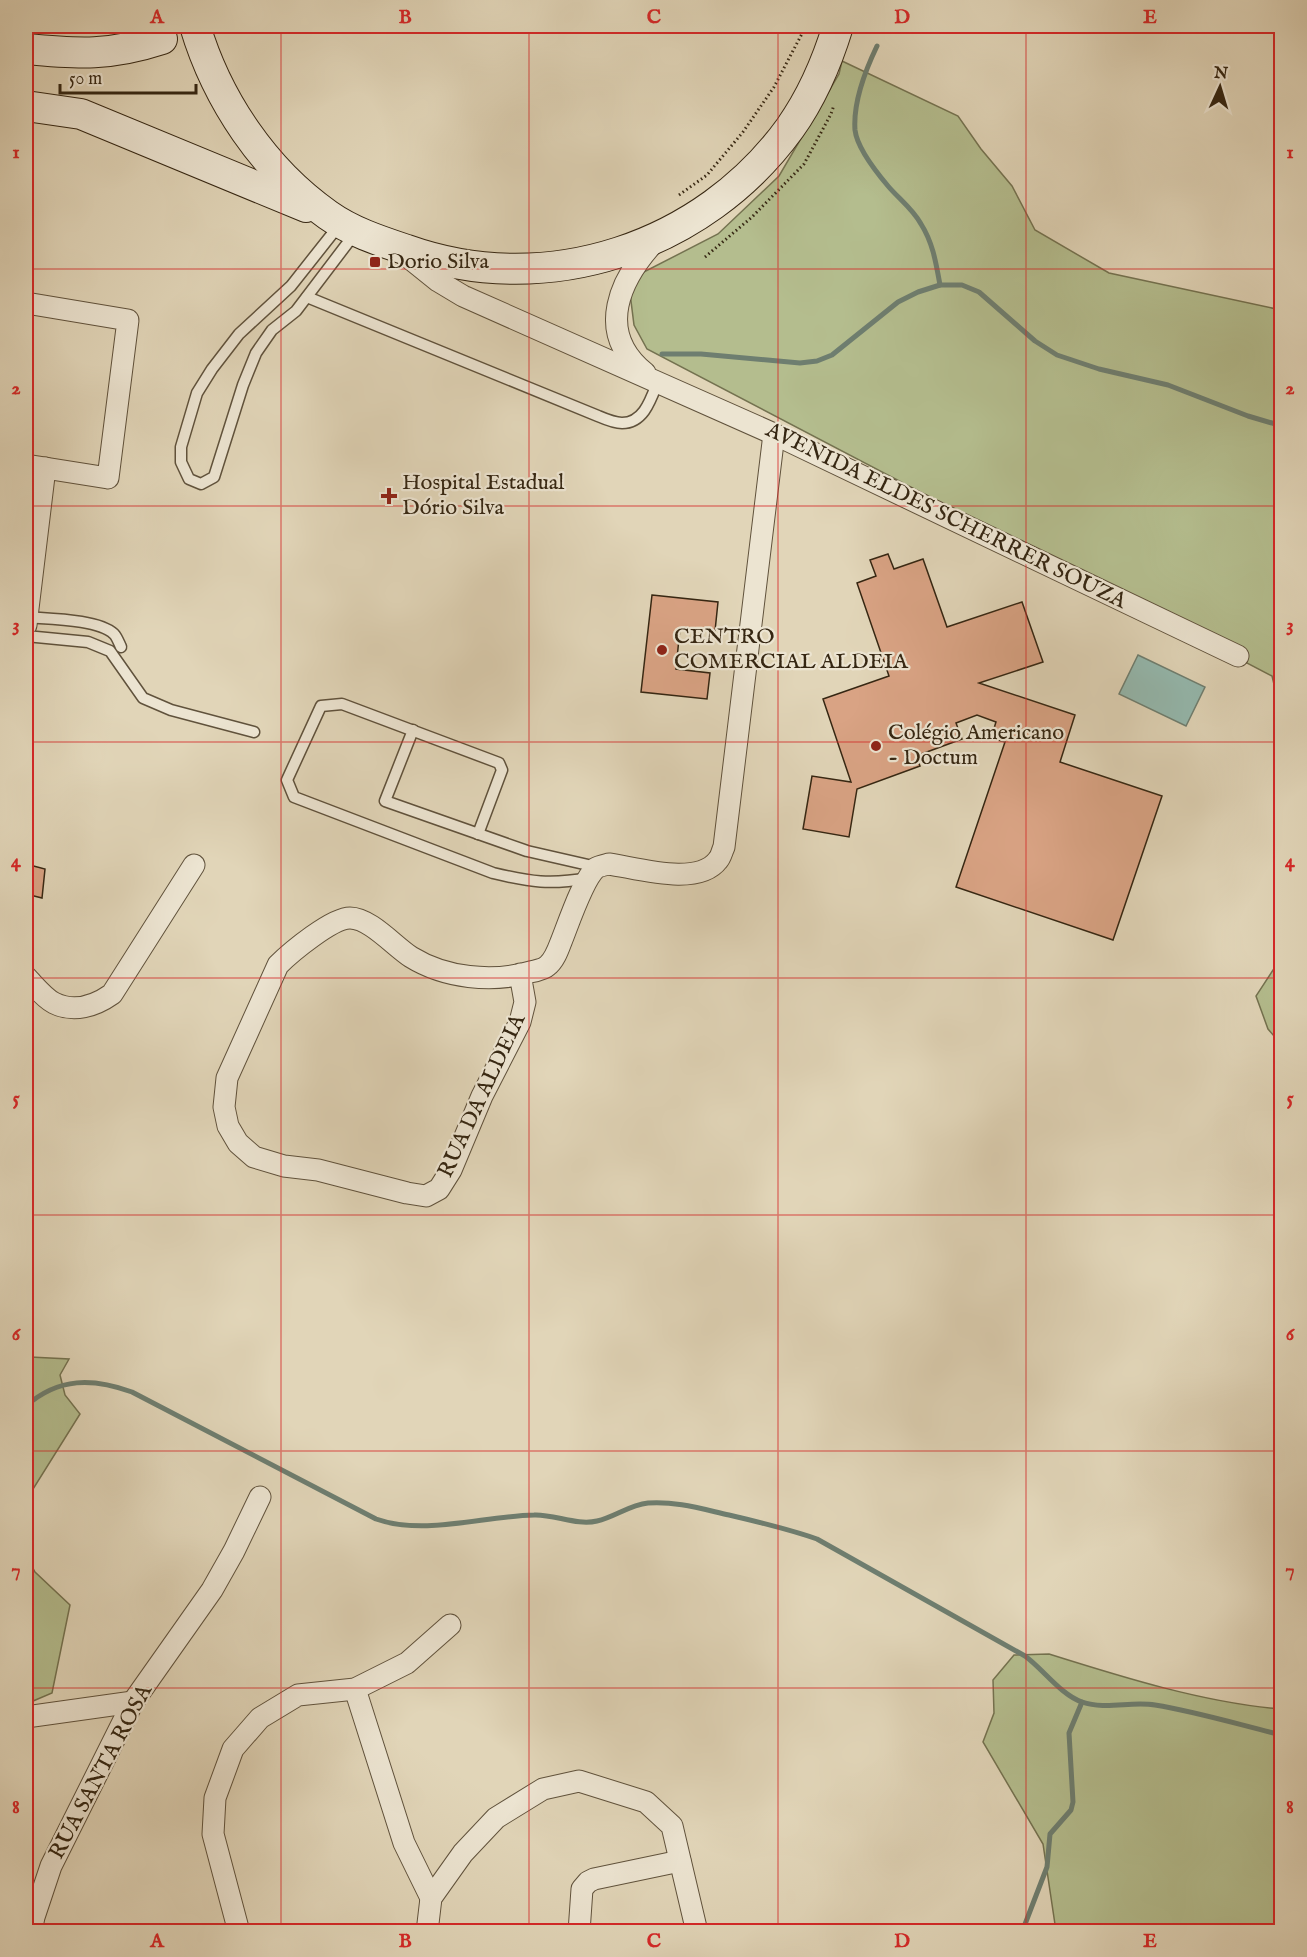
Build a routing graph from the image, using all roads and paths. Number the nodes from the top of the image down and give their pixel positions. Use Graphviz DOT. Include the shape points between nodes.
graph roads {
  1 [pos="195,26"];
  2 [pos="806,26"];
  3 [pos="838,26"];
  4 [pos="162,39"];
  5 [pos="26,49"];
  6 [pos="26,105"];
  7 [pos="673,199"];
  8 [pos="342,223"];
  9 [pos="659,238"];
  10 [pos="393,245"];
  11 [pos="307,297"];
  12 [pos="26,303"];
  13 [pos="655,380"];
  14 [pos="774,434"];
  15 [pos="35,466"];
  16 [pos="26,626"];
  17 [pos="121,647"];
  18 [pos="1238,656"];
  19 [pos="413,730"];
  20 [pos="254,732"];
  21 [pos="478,834"];
  22 [pos="194,865"];
  23 [pos="593,872"];
  24 [pos="520,974"];
  25 [pos="26,977"];
  26 [pos="260,1497"];
  27 [pos="450,1625"];
  28 [pos="355,1689"];
  29 [pos="133,1702"];
  30 [pos="26,1717"];
  31 [pos="680,1861"];
  32 [pos="430,1898"];
  33 [pos="232,1926"];
  34 [pos="31,1932"];
  35 [pos="427,1932"];
  36 [pos="579,1932"];
  37 [pos="697,1932"];
  1 -- 8 [label="main road" via="216,82 239,122 280,174"];
  2 -- 7 [label="path" via="774,87 743,132 707,175"];
  3 -- 9 [label="main road" via="807,102 774,150 725,197"];
  4 -- 5 [label="main road" via="96,54"];
  6 -- 8 [label="main road" via="81,114"];
  8 -- 10 [label="main road"];
  8 -- 11 [label="lane"];
  8 -- 11 [label="lane" via="291,286 239,334 197,393 181,447 181,462 189,479 201,484 214,477 256,353 272,330"];
  9 -- 10 [label="main road" via="607,257 526,269 472,266"];
  9 -- 13 [label="street, AVENIDA ELDES SCHERRER SOUZA" via="628,275 616,316 626,351"];
  10 -- 13 [label="street, AVENIDA ELDES SCHERRER SOUZA" via="463,296"];
  11 -- 13 [label="lane" via="621,423 635,420 649,406"];
  12 -- 15 [label="street" via="128,320 108,478"];
  13 -- 14 [label="street, AVENIDA ELDES SCHERRER SOUZA"];
  14 -- 18 [label="street, AVENIDA ELDES SCHERRER SOUZA"];
  14 -- 23 [label="street" via="724,848 710,868 685,876 609,864"];
  15 -- 16 [label="street"];
  16 -- 17 [label="lane" via="88,624 114,634"];
  16 -- 20 [label="lane" via="110,651 143,698 171,710"];
  19 -- 21 [label="lane" via="499,763 502,770"];
  19 -- 21 [label="lane" via="385,801"];
  19 -- 23 [label="lane" via="342,704 321,706 287,780 294,797 493,873 561,883"];
  21 -- 23 [label="lane"];
  22 -- 25 [label="street" via="112,994 97,1004 78,1008 53,1003"];
  23 -- 24 [label="street, RUA DA ALDEIA" via="548,966"];
  24 -- 24 [label="street, RUA DA ALDEIA" via="463,976 438,970 412,957 364,921 350,918 326,928 278,965 227,1078 224,1107 228,1126 238,1143 254,1157 426,1196 439,1189 451,1170 482,1096 520,1022 525,1002"];
  26 -- 29 [label="street, RUA SANTA ROSA" via="212,1590"];
  27 -- 28 [label="street" via="407,1663"];
  28 -- 32 [label="street" via="405,1843"];
  28 -- 33 [label="street" via="298,1695 260,1718 233,1749 214,1797 213,1834"];
  29 -- 30 [label="street"];
  29 -- 34 [label="street, RUA SANTA ROSA" via="51,1866"];
  31 -- 32 [label="street" via="672,1827 646,1802 579,1781 543,1790 496,1818 463,1853"];
  31 -- 36 [label="street" via="588,1882 582,1889"];
  31 -- 37 [label="street"];
  32 -- 35 [label="street"];
}
